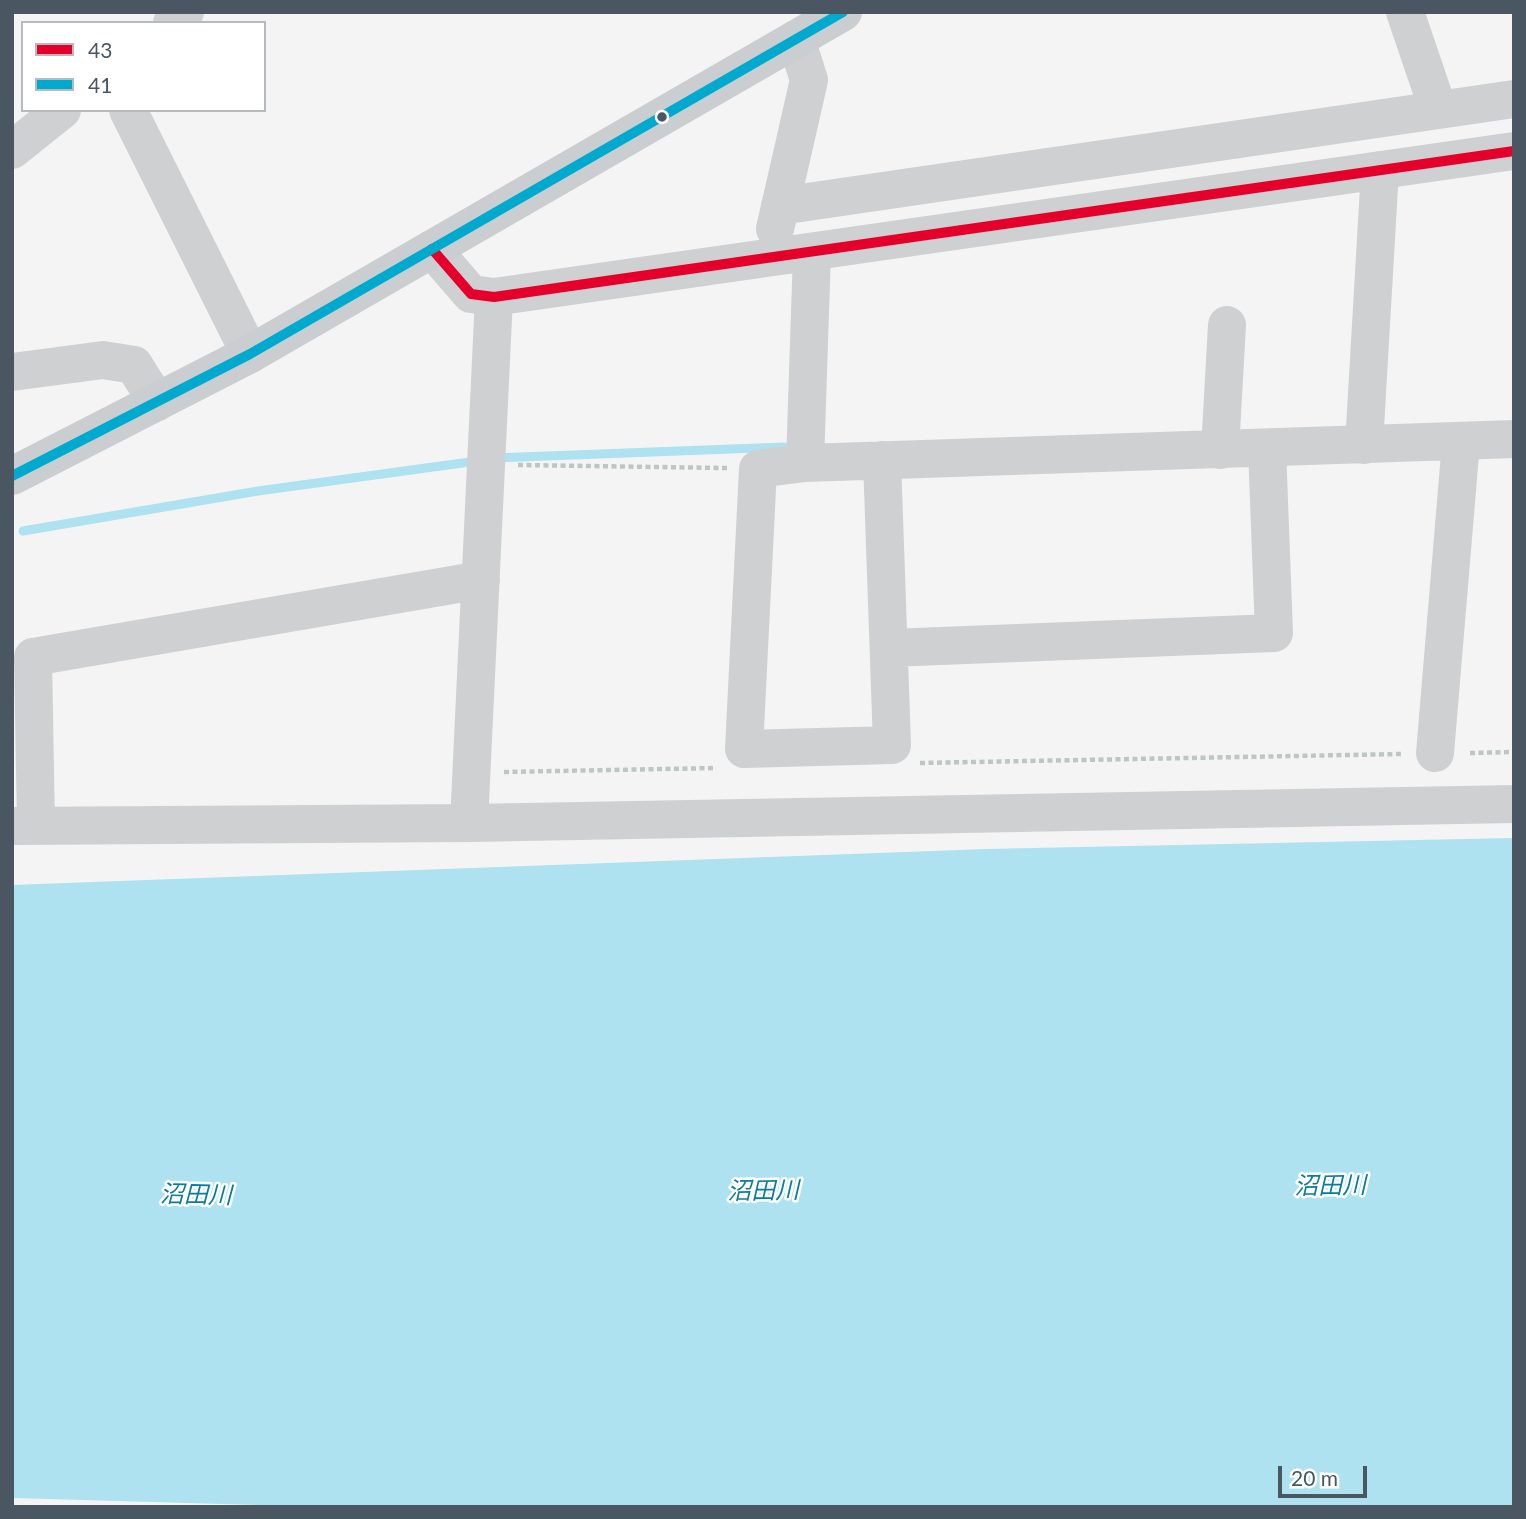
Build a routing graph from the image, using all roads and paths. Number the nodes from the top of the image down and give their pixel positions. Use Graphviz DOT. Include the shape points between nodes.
graph roads {
  1 [pos="843,12"];
  2 [pos="1405,12"];
  3 [pos="796,39"];
  4 [pos="1514,99"];
  5 [pos="1438,109"];
  6 [pos="60,112"];
  7 [pos="129,112"];
  8 [pos="12,150"];
  9 [pos="1514,152"];
  10 [pos="1380,170"];
  11 [pos="776,221"];
  12 [pos="432,248"];
  13 [pos="811,251"];
  14 [pos="691,269"];
  15 [pos="494,297"];
  16 [pos="1227,325"];
  17 [pos="250,354"];
  18 [pos="12,372"];
  19 [pos="157,402"];
  20 [pos="1514,439"];
  21 [pos="1461,442"];
  22 [pos="1364,445"];
  23 [pos="1267,448"];
  24 [pos="1220,450"];
  25 [pos="882,460"];
  26 [pos="804,463"];
  27 [pos="486,464"];
  28 [pos="758,469"];
  29 [pos="12,476"];
  30 [pos="481,580"];
  31 [pos="889,648"];
  32 [pos="1514,752"];
  33 [pos="1436,753"];
  34 [pos="919,764"];
  35 [pos="723,768"];
  36 [pos="471,772"];
  37 [pos="1514,804"];
  38 [pos="469,823"];
  39 [pos="24,826"];
  1 -- 3 [label="main road"];
  2 -- 5 [label="street"];
  3 -- 11 [label="street" via="809,79"];
  3 -- 12 [label="main road"];
  4 -- 5 [label="street"];
  5 -- 11 [label="street"];
  6 -- 8 [label="street"];
  7 -- 17 [label="street"];
  9 -- 10 [label="street"];
  10 -- 13 [label="street"];
  10 -- 22 [label="street"];
  11 -- 14 [label="street" via="692,253"];
  12 -- 15 [label="street" via="471,294"];
  12 -- 17 [label="main road"];
  13 -- 14 [label="street"];
  13 -- 26 [label="street"];
  14 -- 15 [label="street"];
  15 -- 27 [label="street"];
  16 -- 24 [label="street"];
  17 -- 19 [label="main road"];
  18 -- 19 [label="street" via="103,360 134,365"];
  19 -- 29 [label="main road"];
  20 -- 21 [label="street"];
  21 -- 22 [label="street"];
  21 -- 33 [label="street"];
  22 -- 23 [label="street"];
  23 -- 24 [label="street"];
  23 -- 31 [label="street" via="1274,633"];
  24 -- 25 [label="street"];
  25 -- 26 [label="street"];
  25 -- 31 [label="street"];
  26 -- 28 [label="street"];
  27 -- 28 [label="path"];
  27 -- 30 [label="street"];
  28 -- 31 [label="street" via="744,749 892,745"];
  30 -- 36 [label="street"];
  30 -- 39 [label="street" via="33,657"];
  32 -- 33 [label="path"];
  33 -- 34 [label="path"];
  35 -- 36 [label="path"];
  36 -- 38 [label="street"];
  37 -- 38 [label="street"];
  38 -- 39 [label="street"];
}
